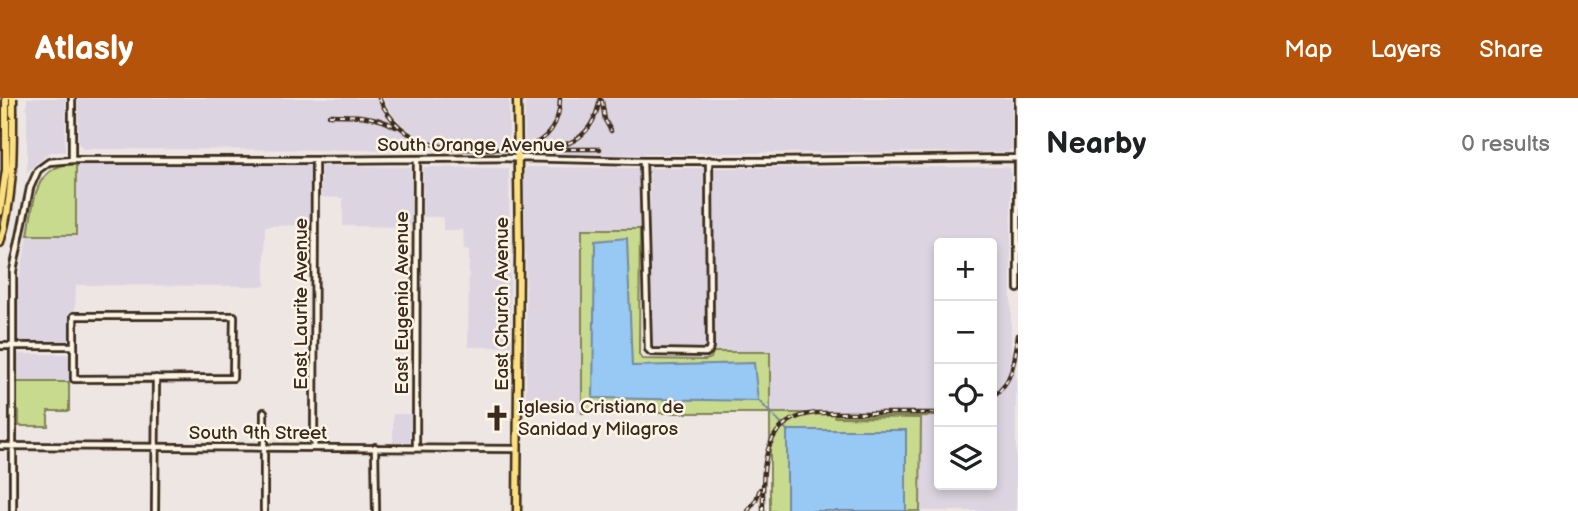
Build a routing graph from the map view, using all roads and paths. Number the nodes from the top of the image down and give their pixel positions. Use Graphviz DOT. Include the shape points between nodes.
graph roads {
  1 [pos="6,98"];
  2 [pos="13,98"];
  3 [pos="72,98"];
  4 [pos="517,98"];
  5 [pos="1018,98"];
  6 [pos="0,111"];
  7 [pos="9,116"];
  8 [pos="518,158"];
  9 [pos="1018,158"];
  10 [pos="417,159"];
  11 [pos="72,160"];
  12 [pos="315,160"];
  13 [pos="643,160"];
  14 [pos="709,160"];
  15 [pos="9,169"];
  16 [pos="0,212"];
  17 [pos="0,243"];
  18 [pos="1018,289"];
  19 [pos="0,346"];
  20 [pos="12,346"];
  21 [pos="75,346"];
  22 [pos="156,378"];
  23 [pos="264,412"];
  24 [pos="0,446"];
  25 [pos="13,446"];
  26 [pos="155,446"];
  27 [pos="265,447"];
  28 [pos="375,447"];
  29 [pos="314,448"];
  30 [pos="416,448"];
  31 [pos="517,449"];
  32 [pos="13,511"];
  33 [pos="155,511"];
  34 [pos="264,511"];
  35 [pos="376,511"];
  36 [pos="517,511"];
  1 -- 7 [label="main road, bridge"];
  2 -- 6 [label="street"];
  2 -- 7 [label="main road, bridge"];
  3 -- 11 [label="street"];
  4 -- 8 [label="main road, East Church Avenue"];
  5 -- 9 [label="street"];
  7 -- 15 [label="main road"];
  8 -- 10 [label="street, South Orange Avenue"];
  8 -- 13 [label="street, South Orange Avenue"];
  8 -- 31 [label="main road, East Church Avenue"];
  9 -- 14 [label="street, South Orange Avenue"];
  9 -- 18 [label="street"];
  10 -- 12 [label="street, South Orange Avenue"];
  10 -- 30 [label="street, East Eugenia Avenue"];
  11 -- 12 [label="street, South Orange Avenue"];
  11 -- 20 [label="street, South Orange Avenue" via="49,162 38,170 30,188 12,277"];
  12 -- 29 [label="street, East Laurite Avenue"];
  13 -- 14 [label="street, South Orange Avenue"];
  13 -- 14 [label="street" via="648,349 706,353 710,346"];
  15 -- 16 [label="main road"];
  15 -- 17 [label="main road" via="9,207"];
  19 -- 20 [label="street"];
  20 -- 21 [label="street"];
  20 -- 25 [label="street"];
  21 -- 22 [label="street" via="74,379"];
  21 -- 22 [label="street" via="74,316 234,316 233,378"];
  22 -- 26 [label="street"];
  23 -- 27 [label="street"];
  24 -- 25 [label="street, South 9th Street"];
  25 -- 26 [label="street, South 9th Street"];
  25 -- 32 [label="street"];
  26 -- 27 [label="street, South 9th Street"];
  26 -- 33 [label="street"];
  27 -- 29 [label="street, South 9th Street"];
  27 -- 34 [label="street"];
  28 -- 29 [label="street, South 9th Street"];
  28 -- 30 [label="street, South 9th Street"];
  28 -- 35 [label="street"];
  30 -- 31 [label="street, South 9th Street"];
  31 -- 36 [label="main road, East Church Avenue"];
}
